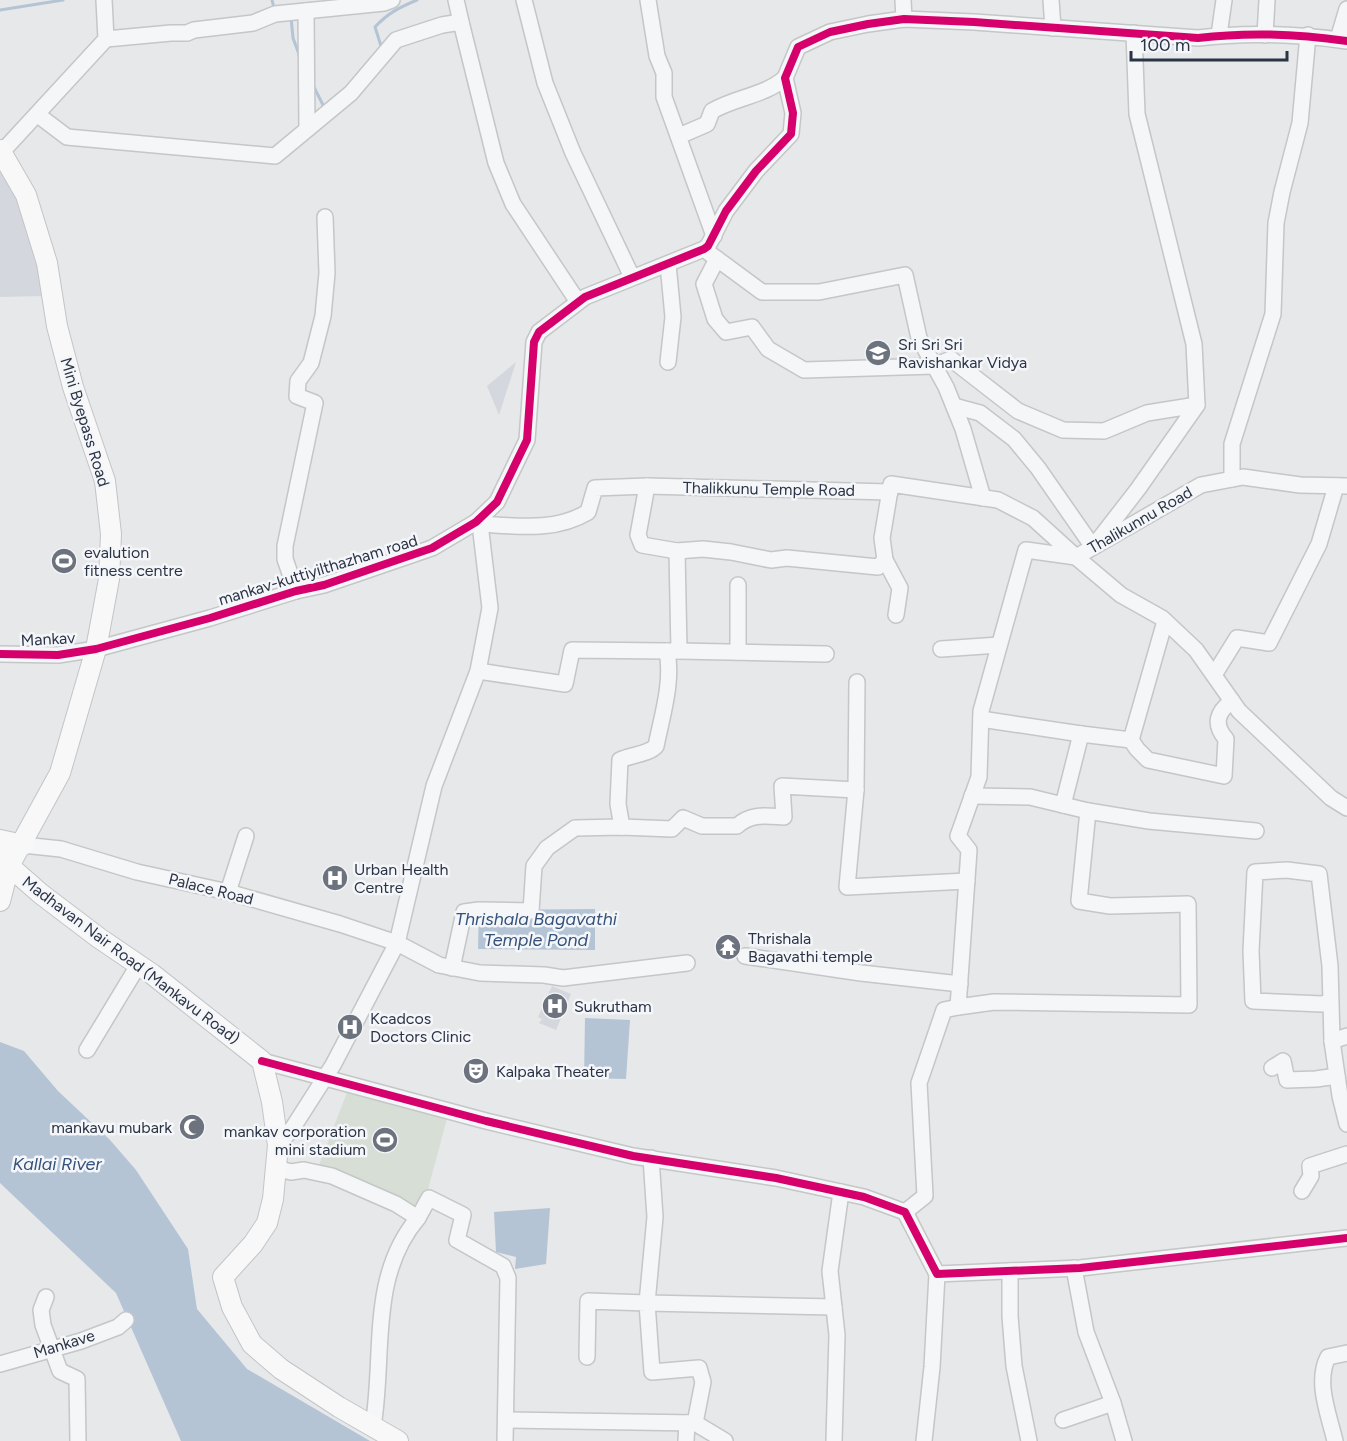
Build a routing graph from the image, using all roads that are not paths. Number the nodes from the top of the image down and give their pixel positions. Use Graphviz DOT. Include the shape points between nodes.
graph roads {
  1 [pos="104,0"];
  2 [pos="392,0"];
  3 [pos="456,0"];
  4 [pos="524,0"];
  5 [pos="648,0"];
  6 [pos="903,0"];
  7 [pos="1051,0"];
  8 [pos="1224,0"];
  9 [pos="1267,0"];
  10 [pos="1347,9"];
  11 [pos="306,11"];
  12 [pos="904,20"];
  13 [pos="461,22"];
  14 [pos="1053,28"];
  15 [pos="1134,33"];
  16 [pos="1220,35"];
  17 [pos="1265,35"];
  18 [pos="1308,35"];
  19 [pos="106,39"];
  20 [pos="1343,40"];
  21 [pos="786,78"];
  22 [pos="38,115"];
  23 [pos="307,129"];
  24 [pos="679,136"];
  25 [pos="1,151"];
  26 [pos="326,217"];
  27 [pos="714,236"];
  28 [pos="710,254"];
  29 [pos="668,264"];
  30 [pos="632,278"];
  31 [pos="578,302"];
  32 [pos="668,362"];
  33 [pos="934,366"];
  34 [pos="1197,405"];
  35 [pos="954,406"];
  36 [pos="1232,479"];
  37 [pos="647,486"];
  38 [pos="1342,486"];
  39 [pos="890,492"];
  40 [pos="983,498"];
  41 [pos="478,523"];
  42 [pos="1093,547"];
  43 [pos="677,551"];
  44 [pos="1076,557"];
  45 [pos="885,560"];
  46 [pos="738,585"];
  47 [pos="296,591"];
  48 [pos="896,615"];
  49 [pos="1165,621"];
  50 [pos="999,645"];
  51 [pos="96,649"];
  52 [pos="942,649"];
  53 [pos="673,651"];
  54 [pos="738,652"];
  55 [pos="0,654"];
  56 [pos="826,654"];
  57 [pos="478,671"];
  58 [pos="1214,675"];
  59 [pos="857,682"];
  60 [pos="1232,701"];
  61 [pos="981,719"];
  62 [pos="1081,734"];
  63 [pos="1131,740"];
  64 [pos="856,790"];
  65 [pos="972,796"];
  66 [pos="1064,805"];
  67 [pos="1347,808"];
  68 [pos="1088,811"];
  69 [pos="622,826"];
  70 [pos="1256,831"];
  71 [pos="246,836"];
  72 [pos="0,840"];
  73 [pos="23,845"];
  74 [pos="5,862"];
  75 [pos="967,881"];
  76 [pos="228,892"];
  77 [pos="0,901"];
  78 [pos="397,943"];
  79 [pos="745,956"];
  80 [pos="687,963"];
  81 [pos="139,964"];
  82 [pos="452,968"];
  83 [pos="960,984"];
  84 [pos="1331,1001"];
  85 [pos="958,1007"];
  86 [pos="1347,1036"];
  87 [pos="1332,1041"];
  88 [pos="87,1050"];
  89 [pos="262,1061"];
  90 [pos="1272,1068"];
  91 [pos="1337,1076"];
  92 [pos="323,1078"];
  93 [pos="1347,1124"];
  94 [pos="278,1145"];
  95 [pos="1347,1154"];
  96 [pos="651,1158"];
  97 [pos="276,1168"];
  98 [pos="1302,1191"];
  99 [pos="841,1192"];
  100 [pos="905,1212"];
  101 [pos="418,1218"];
  102 [pos="1347,1238"];
  103 [pos="1074,1268"];
  104 [pos="1010,1271"];
  105 [pos="937,1275"];
  106 [pos="46,1297"];
  107 [pos="647,1303"];
  108 [pos="834,1307"];
  109 [pos="126,1320"];
  110 [pos="52,1348"];
  111 [pos="1347,1353"];
  112 [pos="587,1357"];
  113 [pos="0,1364"];
  114 [pos="1113,1403"];
  115 [pos="506,1420"];
  116 [pos="1063,1420"];
  117 [pos="691,1423"];
  118 [pos="373,1426"];
  119 [pos="78,1441"];
  120 [pos="398,1441"];
  121 [pos="505,1441"];
  122 [pos="686,1441"];
  123 [pos="725,1441"];
  124 [pos="834,1441"];
  125 [pos="924,1441"];
  126 [pos="1029,1441"];
  127 [pos="1124,1441"];
  128 [pos="1335,1441"];
  1 -- 19 [label="street"];
  2 -- 11 [label="street"];
  3 -- 13 [label="street"];
  4 -- 30 [label="street" via="545,83"];
  5 -- 24 [label="street" via="657,56 664,73 664,97"];
  6 -- 12 [label="street"];
  7 -- 14 [label="street"];
  8 -- 16 [label="street"];
  9 -- 17 [label="street"];
  10 -- 20 [label="street"];
  11 -- 19 [label="street" via="187,33"];
  11 -- 23 [label="street"];
  12 -- 14 [label="street"];
  12 -- 21 [label="street" via="830,32 798,47"];
  13 -- 23 [label="street" via="396,40 351,93"];
  13 -- 31 [label="street" via="496,163 513,204"];
  14 -- 15 [label="street"];
  15 -- 16 [label="street" via="1198,38"];
  15 -- 34 [label="street" via="1137,114 1194,344"];
  16 -- 17 [label="street"];
  17 -- 18 [label="street"];
  18 -- 20 [label="street"];
  18 -- 36 [label="street" via="1300,123 1276,223 1273,314 1232,444"];
  19 -- 22 [label="street"];
  21 -- 24 [label="street" via="773,88 723,105 712,111 707,124"];
  21 -- 27 [label="street, mankav-kuttiyilthazham road" via="793,113 791,134 756,171 726,211"];
  22 -- 23 [label="street" via="67,137 275,156"];
  22 -- 25 [label="street"];
  24 -- 27 [label="street"];
  25 -- 51 [label="main road, Mini Byepass Road" via="26,195 47,263 57,326 73,387 105,481 111,534 109,579"];
  26 -- 47 [label="street" via="323,316 311,363 298,381 297,396 315,403 285,546 285,559"];
  27 -- 28 [label="street, mankav-kuttiyilthazham road"];
  28 -- 29 [label="street, mankav-kuttiyilthazham road"];
  28 -- 33 [label="street" via="762,292 819,292 905,275 919,338"];
  28 -- 33 [label="street" via="704,284 715,319 726,332 752,327 768,349 804,370"];
  29 -- 30 [label="street, mankav-kuttiyilthazham road"];
  29 -- 32 [label="street" via="673,317"];
  30 -- 31 [label="street, mankav-kuttiyilthazham road"];
  31 -- 41 [label="street, mankav-kuttiyilthazham road" via="539,332 534,342 527,440 497,502"];
  33 -- 34 [label="street" via="951,359 1018,411 1063,430 1104,431 1147,413"];
  33 -- 35 [label="street"];
  34 -- 42 [label="street"];
  35 -- 40 [label="street"];
  35 -- 42 [label="street" via="980,413 1014,440"];
  36 -- 38 [label="street, Thalikunnu Road"];
  36 -- 42 [label="street, Thalikunnu Road" via="1201,485"];
  37 -- 39 [label="street, Thalikkunu Temple Road"];
  37 -- 41 [label="street" via="595,488 588,512 568,522 537,527"];
  37 -- 43 [label="street" via="638,535 642,545"];
  38 -- 58 [label="street" via="1319,544 1269,643 1236,638"];
  39 -- 40 [label="street, Thalikkunu Temple Road" via="891,484"];
  39 -- 45 [label="street" via="882,538"];
  40 -- 44 [label="street" via="998,500 1033,518"];
  41 -- 47 [label="street, mankav-kuttiyilthazham road" via="432,548"];
  41 -- 57 [label="street" via="490,608"];
  42 -- 44 [label="street, Thalikunnu Road"];
  43 -- 45 [label="street" via="703,549 771,561 787,558 878,567"];
  43 -- 53 [label="street"];
  44 -- 49 [label="street" via="1121,595"];
  44 -- 50 [label="street" via="1026,550"];
  45 -- 48 [label="street" via="900,588"];
  46 -- 54 [label="street"];
  47 -- 51 [label="street, mankav-kuttiyilthazham road"];
  49 -- 58 [label="street" via="1196,650"];
  49 -- 63 [label="street"];
  50 -- 52 [label="street"];
  50 -- 61 [label="street"];
  51 -- 55 [label="street, Mankav" via="58,655"];
  51 -- 73 [label="main road, Mini Byepass Road" via="60,773"];
  53 -- 54 [label="street"];
  53 -- 57 [label="street" via="572,650 566,684"];
  53 -- 69 [label="street" via="656,746 620,760 618,804"];
  54 -- 56 [label="street"];
  57 -- 78 [label="street" via="434,786"];
  58 -- 60 [label="street"];
  59 -- 64 [label="street"];
  60 -- 63 [label="street" via="1222,708 1218,720 1219,731 1226,739 1224,776 1148,760"];
  60 -- 67 [label="street" via="1323,790"];
  61 -- 62 [label="street"];
  61 -- 65 [label="street" via="979,777"];
  62 -- 63 [label="street"];
  62 -- 66 [label="street"];
  64 -- 69 [label="street" via="782,786 784,817 761,815 746,818 737,826 702,826 683,818 672,829"];
  64 -- 75 [label="street" via="847,887"];
  65 -- 66 [label="street" via="1030,797"];
  65 -- 75 [label="street" via="958,836 969,850"];
  66 -- 68 [label="street"];
  68 -- 70 [label="street"];
  68 -- 85 [label="street" via="1079,901 1110,906 1188,904 1189,1005 994,1002"];
  69 -- 82 [label="street" via="575,828 548,848 534,866 531,911 464,912"];
  71 -- 76 [label="street"];
  72 -- 73 [label="main road"];
  73 -- 74 [label="main road, Mini Byepass Road"];
  73 -- 76 [label="street, Palace Road" via="61,849 137,872"];
  74 -- 77 [label="main road, Mini Byepass Road"];
  74 -- 81 [label="main road, Madhavan Nair Road (Mankavu Road)" via="99,938"];
  75 -- 83 [label="street"];
  76 -- 78 [label="street, Palace Road"];
  78 -- 82 [label="street, Palace Road" via="440,966"];
  78 -- 92 [label="street"];
  79 -- 83 [label="street"];
  80 -- 82 [label="street, Palace Road" via="563,978"];
  81 -- 88 [label="street"];
  81 -- 89 [label="main road, Madhavan Nair Road (Mankavu Road)"];
  83 -- 85 [label="street"];
  84 -- 84 [label="street" via="1319,874 1255,872 1252,1001"];
  84 -- 87 [label="street"];
  85 -- 100 [label="street" via="944,1010 919,1083 925,1196"];
  86 -- 87 [label="street"];
  87 -- 91 [label="street"];
  89 -- 92 [label="street"];
  89 -- 94 [label="main road"];
  90 -- 91 [label="street" via="1283,1061 1287,1080"];
  91 -- 93 [label="street"];
  92 -- 94 [label="street"];
  92 -- 96 [label="street" via="486,1121"];
  94 -- 97 [label="main road"];
  95 -- 98 [label="street" via="1310,1166 1311,1176"];
  96 -- 99 [label="street"];
  96 -- 107 [label="street" via="655,1217"];
  97 -- 101 [label="street" via="332,1176"];
  97 -- 118 [label="main road" via="267,1224 223,1277 232,1307 252,1344 281,1369"];
  99 -- 100 [label="street"];
  99 -- 108 [label="street" via="830,1270"];
  100 -- 105 [label="street"];
  101 -- 115 [label="street" via="429,1198 463,1215 457,1240 503,1266 508,1278"];
  101 -- 118 [label="street" via="405,1234 386,1286 379,1327"];
  102 -- 103 [label="street"];
  103 -- 104 [label="street"];
  103 -- 114 [label="street" via="1086,1332"];
  104 -- 105 [label="street"];
  104 -- 126 [label="street" via="1014,1366"];
  105 -- 125 [label="street" via="933,1367"];
  106 -- 110 [label="street" via="41,1310"];
  107 -- 108 [label="street"];
  107 -- 112 [label="street" via="588,1301"];
  107 -- 117 [label="street" via="652,1372 699,1368 704,1382"];
  108 -- 124 [label="street"];
  109 -- 110 [label="street, Mankave" via="101,1334"];
  110 -- 113 [label="street, Mankave"];
  110 -- 119 [label="street" via="60,1371 77,1379"];
  111 -- 128 [label="street" via="1328,1357 1323,1368"];
  114 -- 116 [label="street"];
  114 -- 127 [label="street"];
  115 -- 117 [label="street"];
  115 -- 121 [label="street"];
  117 -- 122 [label="street"];
  117 -- 123 [label="street"];
  118 -- 120 [label="main road"];
}
